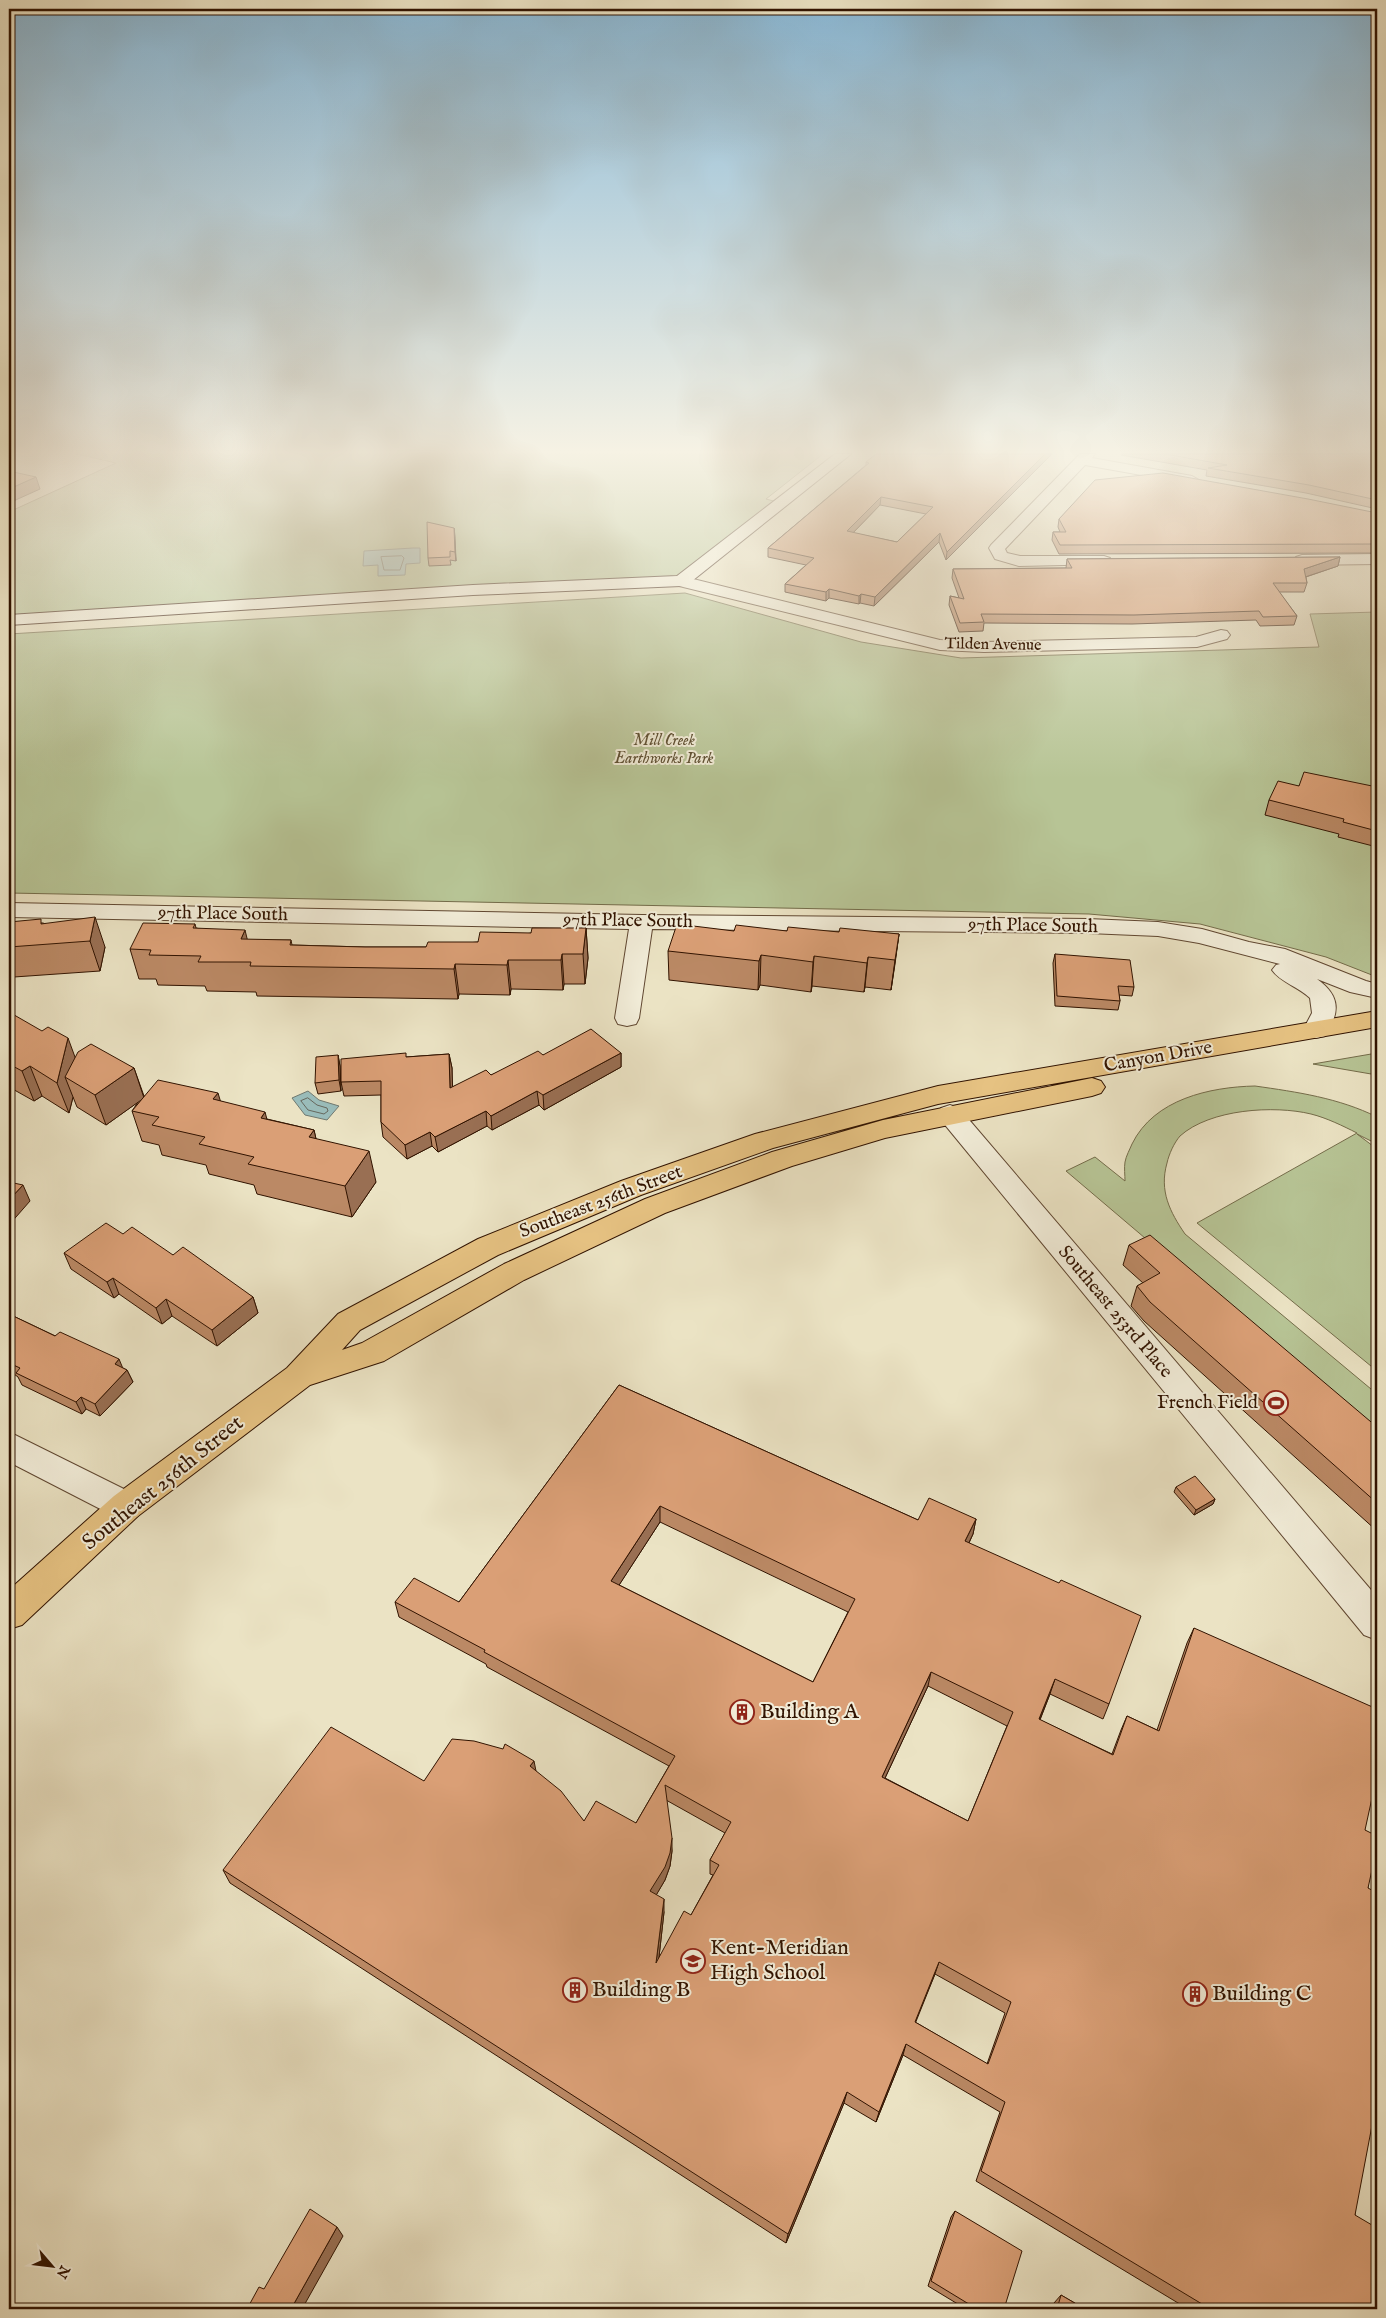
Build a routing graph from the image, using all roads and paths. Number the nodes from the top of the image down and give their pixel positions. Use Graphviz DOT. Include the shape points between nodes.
graph roads {
  1 [pos="705,562"];
  2 [pos="681,581"];
  3 [pos="9,620"];
  4 [pos="1221,635"];
  5 [pos="9,910"];
  6 [pos="642,922"];
  7 [pos="1246,949"];
  8 [pos="1377,991"];
  9 [pos="627,1018"];
  10 [pos="1377,1019"];
  11 [pos="1316,1030"];
  12 [pos="1377,1039"];
  13 [pos="944,1105"];
  14 [pos="298,1377"];
  15 [pos="9,1446"];
  16 [pos="126,1506"];
  17 [pos="9,1614"];
  18 [pos="1377,1623"];
  1 -- 2 [label="street"];
  2 -- 3 [label="street, Tilden Avenue" via="473,590"];
  2 -- 4 [label="street, Tilden Avenue" via="940,645 984,647 1198,642"];
  5 -- 6 [label="street, 97th Place South"];
  6 -- 7 [label="street, 97th Place South" via="1158,929 1202,936"];
  6 -- 9 [label="street"];
  7 -- 8 [label="street, 97th Place South" via="1277,954"];
  7 -- 11 [label="street, 97th Place South" via="1319,993 1325,1002 1324,1014"];
  10 -- 11 [label="main road, Canyon Drive"];
  11 -- 13 [label="main road, Canyon Drive"];
  12 -- 13 [label="main road, Canyon Drive"];
  13 -- 14 [label="main road, Southeast 256th Street" via="883,1129 782,1159 655,1206 514,1272 373,1352"];
  13 -- 14 [label="main road, Southeast 256th Street" via="764,1141 631,1188 488,1247 349,1322"];
  13 -- 18 [label="street, Southeast 253rd Place"];
  14 -- 16 [label="main road, Southeast 256th Street"];
  15 -- 16 [label="street"];
  16 -- 17 [label="main road, Southeast 256th Street"];
}
